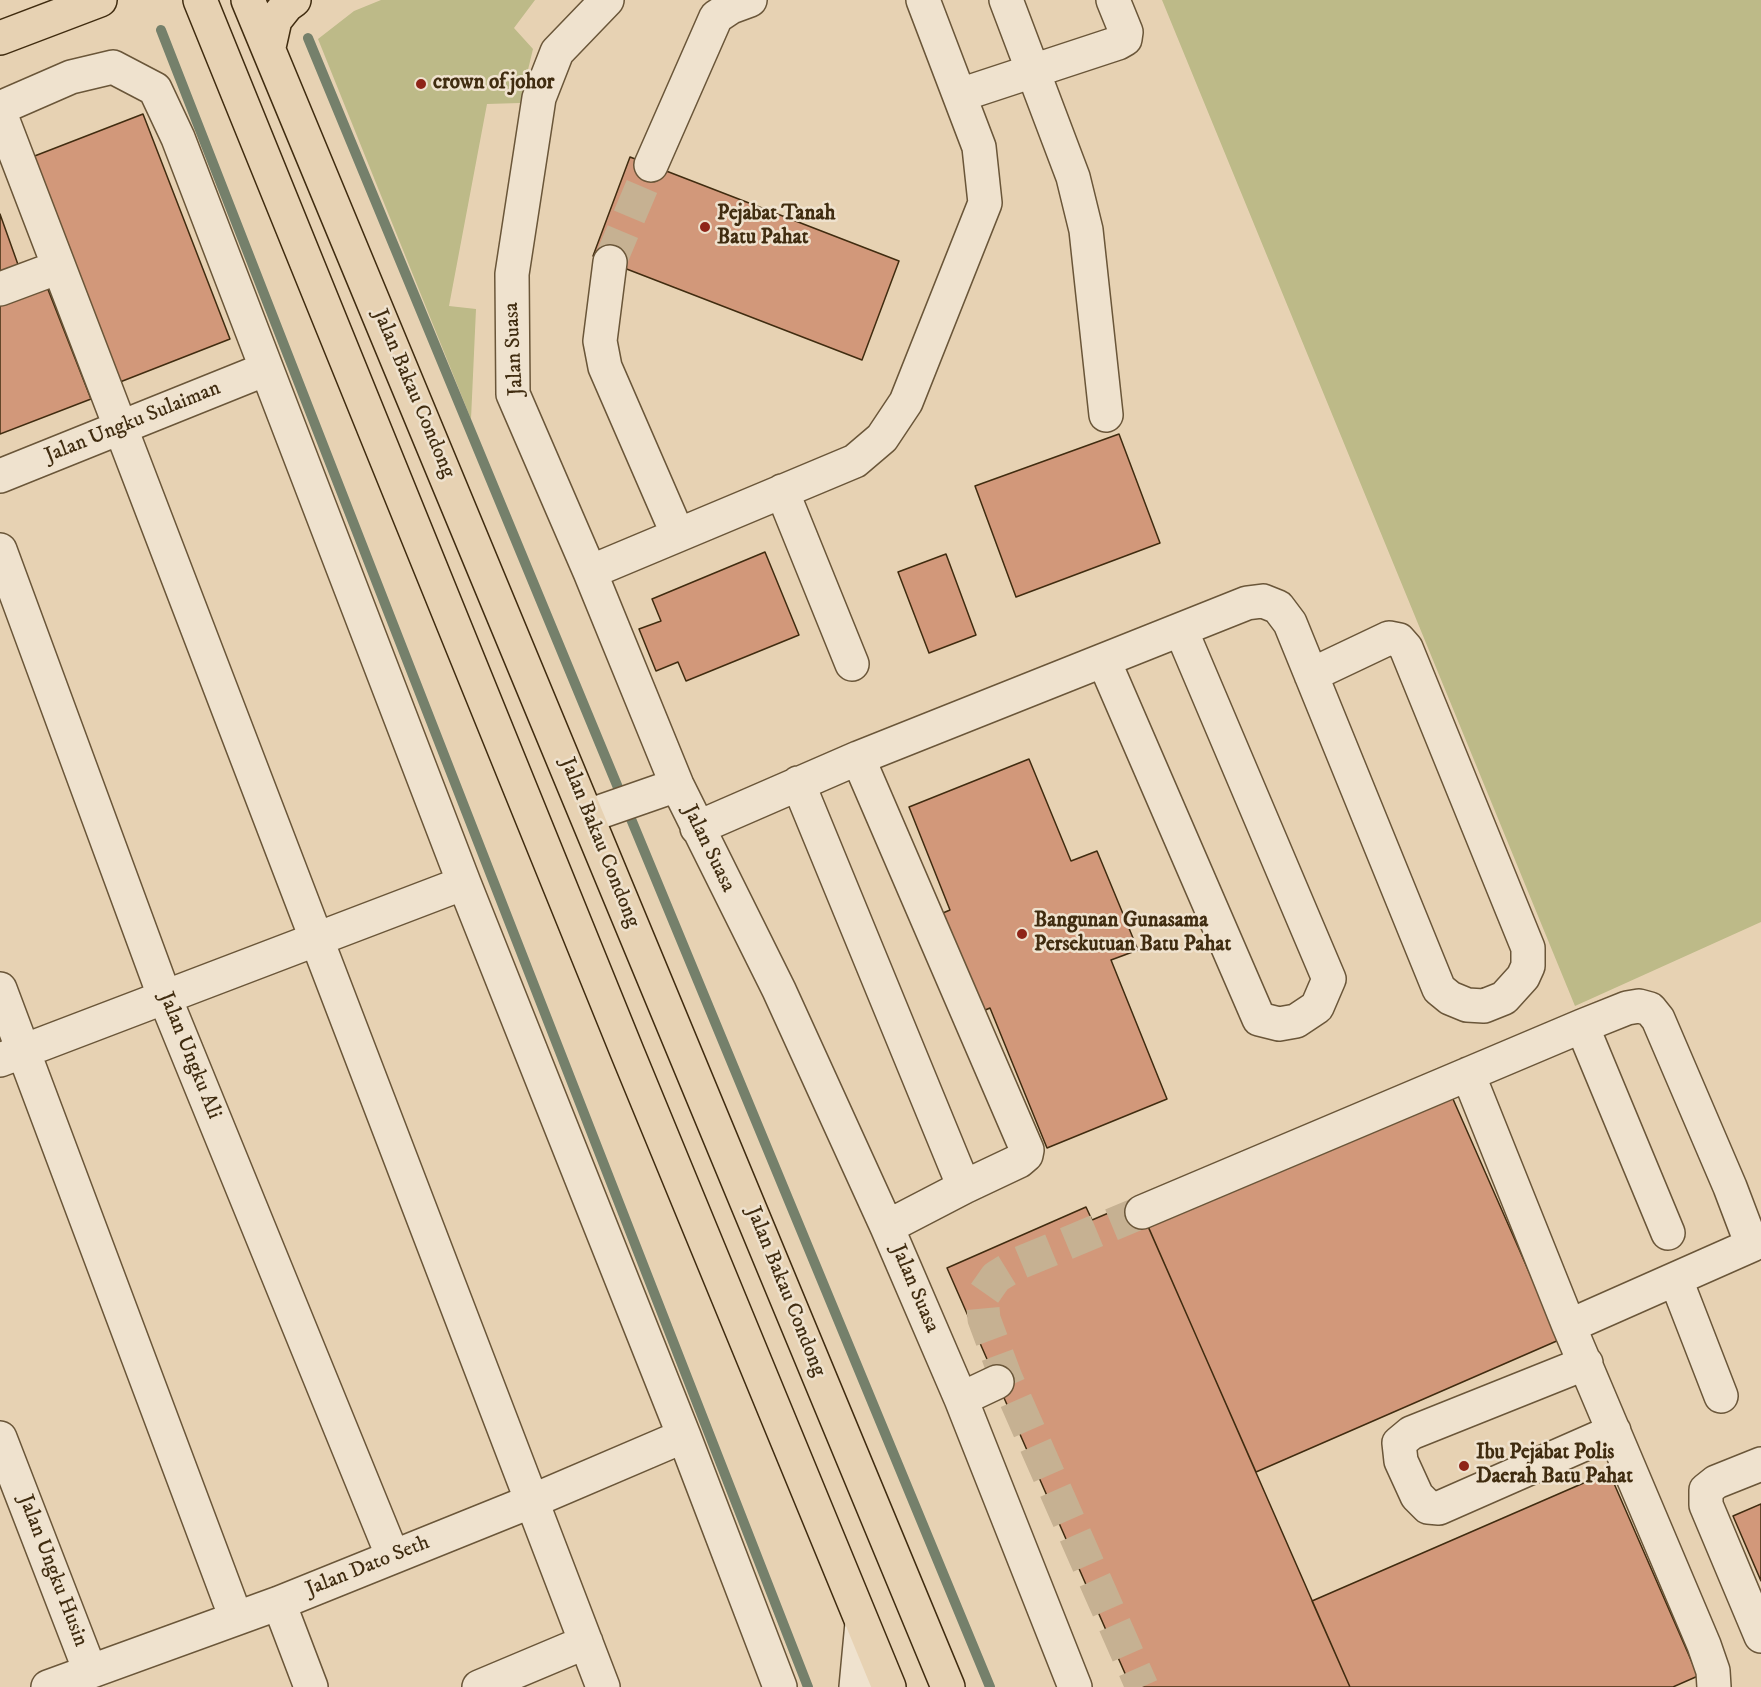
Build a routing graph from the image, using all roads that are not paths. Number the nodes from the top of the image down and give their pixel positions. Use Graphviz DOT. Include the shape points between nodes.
graph roads {
  1 [pos="100,0"];
  2 [pos="200,0"];
  3 [pos="248,0"];
  4 [pos="294,0"];
  5 [pos="607,0"];
  6 [pos="750,0"];
  7 [pos="923,0"];
  8 [pos="1006,0"];
  9 [pos="1113,0"];
  10 [pos="0,38"];
  11 [pos="269,47"];
  12 [pos="1034,70"];
  13 [pos="960,95"];
  14 [pos="0,108"];
  15 [pos="0,112"];
  16 [pos="651,165"];
  17 [pos="610,262"];
  18 [pos="60,267"];
  19 [pos="0,289"];
  20 [pos="266,369"];
  21 [pos="1106,415"];
  22 [pos="121,428"];
  23 [pos="0,476"];
  24 [pos="782,491"];
  25 [pos="678,535"];
  26 [pos="0,550"];
  27 [pos="590,572"];
  28 [pos="1181,630"];
  29 [pos="1104,661"];
  30 [pos="852,664"];
  31 [pos="1311,675"];
  32 [pos="858,758"];
  33 [pos="798,783"];
  34 [pos="662,790"];
  35 [pos="601,811"];
  36 [pos="698,828"];
  37 [pos="464,883"];
  38 [pos="316,939"];
  39 [pos="0,989"];
  40 [pos="165,998"];
  41 [pos="1582,1026"];
  42 [pos="12,1056"];
  43 [pos="1468,1074"];
  44 [pos="963,1187"];
  45 [pos="1142,1212"];
  46 [pos="887,1227"];
  47 [pos="1668,1233"];
  48 [pos="1757,1256"];
  49 [pos="1676,1280"];
  50 [pos="1569,1326"];
  51 [pos="1586,1363"];
  52 [pos="997,1382"];
  53 [pos="1721,1396"];
  54 [pos="961,1399"];
  55 [pos="1614,1431"];
  56 [pos="684,1436"];
  57 [pos="0,1438"];
  58 [pos="1761,1464"];
  59 [pos="532,1501"];
  60 [pos="393,1557"];
  61 [pos="279,1603"];
  62 [pos="236,1618"];
  63 [pos="862,1623"];
  64 [pos="1761,1636"];
  65 [pos="586,1642"];
  66 [pos="90,1671"];
  67 [pos="48,1687"];
  68 [pos="311,1687"];
  69 [pos="479,1687"];
  70 [pos="603,1687"];
  71 [pos="780,1687"];
  72 [pos="856,1687"];
  73 [pos="889,1687"];
  74 [pos="948,1687"];
  75 [pos="1075,1687"];
  76 [pos="1714,1687"];
  1 -- 10 [label="main road"];
  2 -- 63 [label="main road"];
  3 -- 11 [label="main road, Jalan Bakau Condong"];
  4 -- 11 [label="main road" via="275,20"];
  5 -- 27 [label="street, Jalan Suasa" via="557,52 538,98 512,274 513,394"];
  6 -- 16 [label="street" via="716,17"];
  7 -- 13 [label="street"];
  8 -- 12 [label="street"];
  9 -- 12 [label="street" via="1125,39"];
  11 -- 35 [label="main road, Jalan Bakau Condong"];
  12 -- 13 [label="street"];
  12 -- 21 [label="street" via="1073,177 1086,230"];
  13 -- 24 [label="street" via="979,147 985,203 906,402 882,438 855,461"];
  14 -- 20 [label="street" via="71,77 112,67 155,89 178,138"];
  15 -- 18 [label="street"];
  17 -- 25 [label="street" via="600,341 605,367"];
  18 -- 19 [label="street"];
  18 -- 22 [label="street"];
  20 -- 22 [label="street, Jalan Ungku Sulaiman"];
  20 -- 37 [label="street"];
  22 -- 23 [label="street, Jalan Ungku Sulaiman"];
  22 -- 38 [label="street"];
  24 -- 25 [label="street"];
  24 -- 30 [label="street"];
  25 -- 27 [label="street"];
  26 -- 40 [label="street, Jalan Ungku Ali"];
  27 -- 34 [label="street, Jalan Suasa"];
  28 -- 29 [label="street"];
  28 -- 29 [label="street" via="1329,979 1317,1007 1296,1021 1279,1024 1259,1019"];
  28 -- 31 [label="street" via="1247,603 1263,601 1278,607 1290,623"];
  29 -- 32 [label="street"];
  31 -- 31 [label="street" via="1439,989 1450,999 1467,1005 1484,1006 1504,998 1523,977 1528,966 1528,948 1406,648 1399,640 1389,639"];
  32 -- 33 [label="street"];
  32 -- 44 [label="street" via="1027,1150 1019,1161"];
  33 -- 36 [label="street"];
  33 -- 44 [label="street"];
  34 -- 35 [label="street"];
  34 -- 36 [label="street, Jalan Suasa"];
  35 -- 74 [label="main road, Jalan Bakau Condong"];
  36 -- 46 [label="street, Jalan Suasa" via="779,990"];
  37 -- 38 [label="street"];
  37 -- 56 [label="street"];
  38 -- 40 [label="street"];
  38 -- 59 [label="street"];
  39 -- 42 [label="street"];
  40 -- 42 [label="street"];
  40 -- 60 [label="street, Jalan Ungku Ali"];
  41 -- 43 [label="street"];
  41 -- 47 [label="street"];
  41 -- 48 [label="street" via="1639,1006 1650,1009 1658,1018"];
  42 -- 62 [label="street"];
  43 -- 45 [label="street"];
  43 -- 50 [label="street"];
  44 -- 46 [label="street"];
  46 -- 54 [label="street, Jalan Suasa"];
  48 -- 49 [label="street"];
  49 -- 50 [label="street"];
  49 -- 53 [label="street"];
  50 -- 51 [label="street"];
  51 -- 55 [label="street"];
  51 -- 55 [label="street" via="1411,1433 1399,1443 1401,1461 1417,1496 1428,1508 1438,1508"];
  52 -- 54 [label="street"];
  54 -- 75 [label="street, Jalan Suasa"];
  55 -- 76 [label="street" via="1704,1645"];
  56 -- 59 [label="street, Jalan Dato Seth"];
  56 -- 71 [label="street"];
  57 -- 66 [label="street, Jalan Ungku Husin"];
  58 -- 64 [label="street" via="1706,1490 1706,1505"];
  59 -- 60 [label="street, Jalan Dato Seth"];
  59 -- 65 [label="street"];
  60 -- 61 [label="street, Jalan Dato Seth"];
  61 -- 62 [label="street, Jalan Dato Seth"];
  61 -- 68 [label="street"];
  62 -- 66 [label="street, Jalan Dato Seth"];
  63 -- 72 [label="street"];
  63 -- 73 [label="main road"];
  65 -- 69 [label="street"];
  65 -- 70 [label="street"];
  66 -- 67 [label="street, Jalan Dato Seth"];
}
